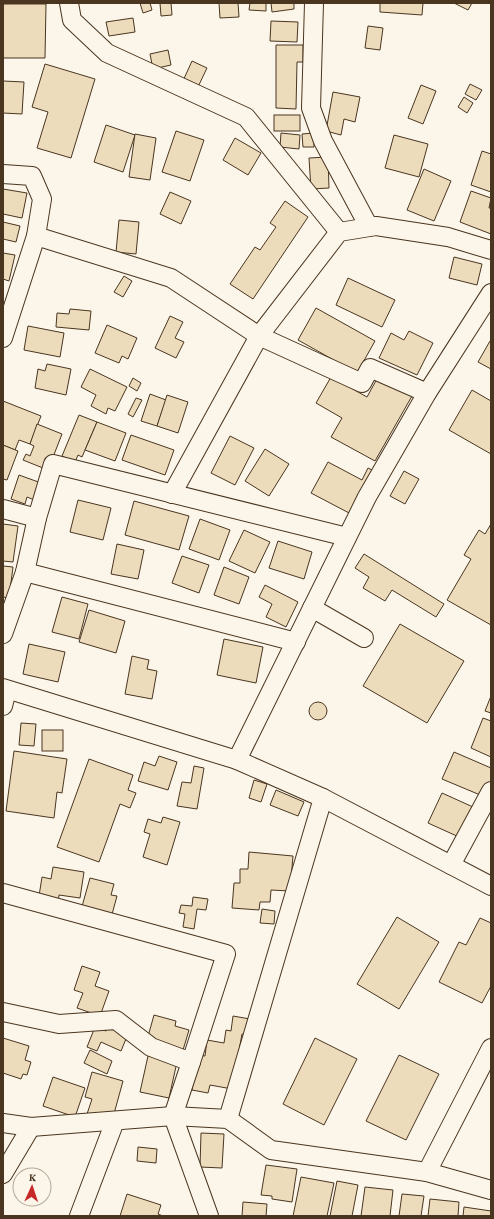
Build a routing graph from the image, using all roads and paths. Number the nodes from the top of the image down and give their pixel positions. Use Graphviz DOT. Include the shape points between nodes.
graph roads {
  1 [pos="69,3"];
  2 [pos="314,3"];
  3 [pos="3,174"];
  4 [pos="369,227"];
  5 [pos="339,232"];
  6 [pos="36,236"];
  7 [pos="491,250"];
  8 [pos="491,293"];
  9 [pos="259,336"];
  10 [pos="3,338"];
  11 [pos="427,393"];
  12 [pos="172,494"];
  13 [pos="3,509"];
  14 [pos="36,518"];
  15 [pos="347,537"];
  16 [pos="25,572"];
  17 [pos="312,608"];
  18 [pos="3,634"];
  19 [pos="364,638"];
  20 [pos="296,642"];
  21 [pos="4,695"];
  22 [pos="237,760"];
  23 [pos="491,791"];
  24 [pos="323,798"];
  25 [pos="451,865"];
  26 [pos="491,886"];
  27 [pos="3,893"];
  28 [pos="3,1012"];
  29 [pos="491,1048"];
  30 [pos="191,1062"];
  31 [pos="173,1116"];
  32 [pos="228,1119"];
  33 [pos="115,1121"];
  34 [pos="3,1123"];
  35 [pos="31,1127"];
  36 [pos="427,1172"];
  37 [pos="3,1174"];
  38 [pos="491,1190"];
  39 [pos="79,1216"];
  40 [pos="209,1216"];
  1 -- 5 [label="street" via="72,20 108,53 246,117"];
  2 -- 4 [label="street" via="311,108 323,141"];
  3 -- 6 [label="street" via="32,176 42,199"];
  4 -- 5 [label="street"];
  4 -- 7 [label="street" via="448,236"];
  5 -- 9 [label="street"];
  6 -- 9 [label="street" via="171,278"];
  6 -- 10 [label="street"];
  8 -- 11 [label="street"];
  9 -- 11 [label="street" via="362,383 370,368"];
  9 -- 12 [label="street"];
  11 -- 15 [label="street"];
  12 -- 14 [label="street" via="53,464"];
  12 -- 15 [label="street"];
  13 -- 14 [label="street"];
  14 -- 16 [label="street"];
  15 -- 17 [label="street"];
  16 -- 18 [label="street"];
  16 -- 20 [label="street"];
  17 -- 19 [label="street"];
  17 -- 20 [label="street"];
  20 -- 22 [label="street"];
  21 -- 22 [label="street"];
  22 -- 24 [label="street"];
  23 -- 25 [label="street"];
  24 -- 25 [label="street"];
  24 -- 32 [label="street"];
  25 -- 26 [label="street"];
  27 -- 30 [label="street" via="226,954"];
  28 -- 30 [label="street" via="59,1024 116,1020 151,1047"];
  29 -- 36 [label="street"];
  30 -- 31 [label="street"];
  31 -- 32 [label="street"];
  31 -- 33 [label="street"];
  31 -- 40 [label="street"];
  32 -- 36 [label="street" via="271,1150"];
  33 -- 35 [label="street"];
  33 -- 39 [label="street"];
  34 -- 35 [label="street"];
  35 -- 37 [label="street"];
  36 -- 38 [label="street"];
}
